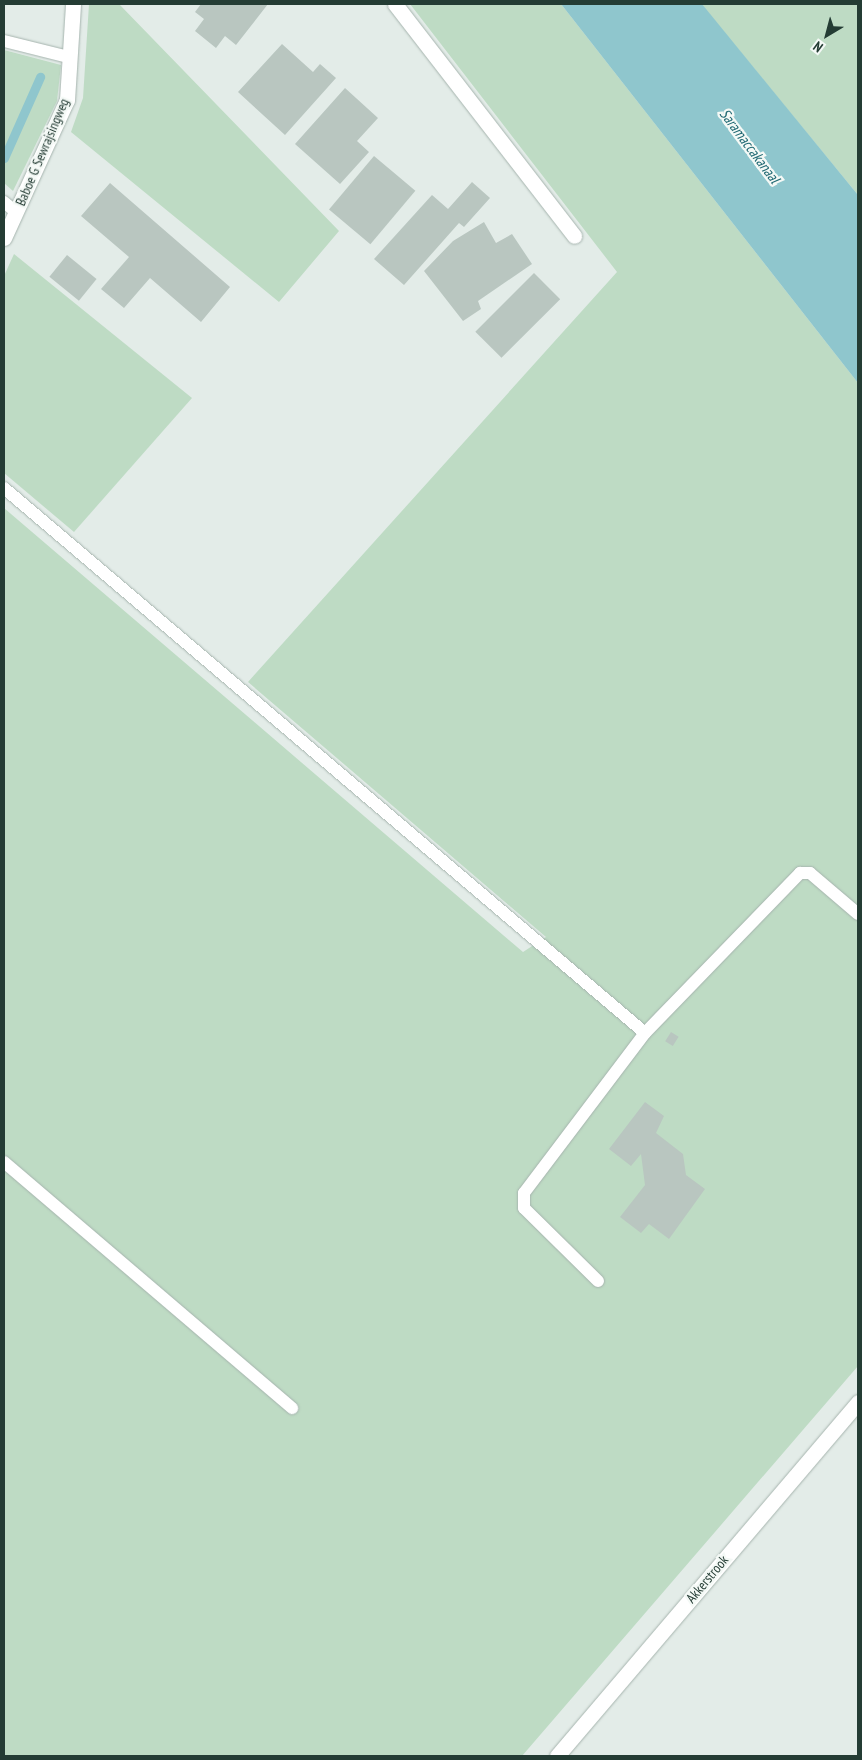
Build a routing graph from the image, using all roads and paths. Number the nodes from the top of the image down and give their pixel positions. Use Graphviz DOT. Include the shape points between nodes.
graph roads {
  1 [pos="74,4"];
  2 [pos="395,4"];
  3 [pos="4,41"];
  4 [pos="68,57"];
  5 [pos="4,202"];
  6 [pos="16,212"];
  7 [pos="574,236"];
  8 [pos="4,238"];
  9 [pos="4,488"];
  10 [pos="858,914"];
  11 [pos="645,1033"];
  12 [pos="4,1162"];
  13 [pos="598,1282"];
  14 [pos="858,1402"];
  15 [pos="292,1408"];
  16 [pos="557,1756"];
  1 -- 4 [label="street, Baboe G Sewrajsingweg"];
  2 -- 7 [label="street"];
  3 -- 4 [label="lane"];
  4 -- 6 [label="street, Baboe G Sewrajsingweg" via="67,100"];
  5 -- 6 [label="lane"];
  6 -- 8 [label="street, Baboe G Sewrajsingweg"];
  9 -- 11 [label="lane"];
  10 -- 11 [label="lane" via="810,873 800,873"];
  11 -- 13 [label="lane" via="522,1198 524,1208"];
  12 -- 15 [label="lane"];
  14 -- 16 [label="street, Akkerstrook"];
}
